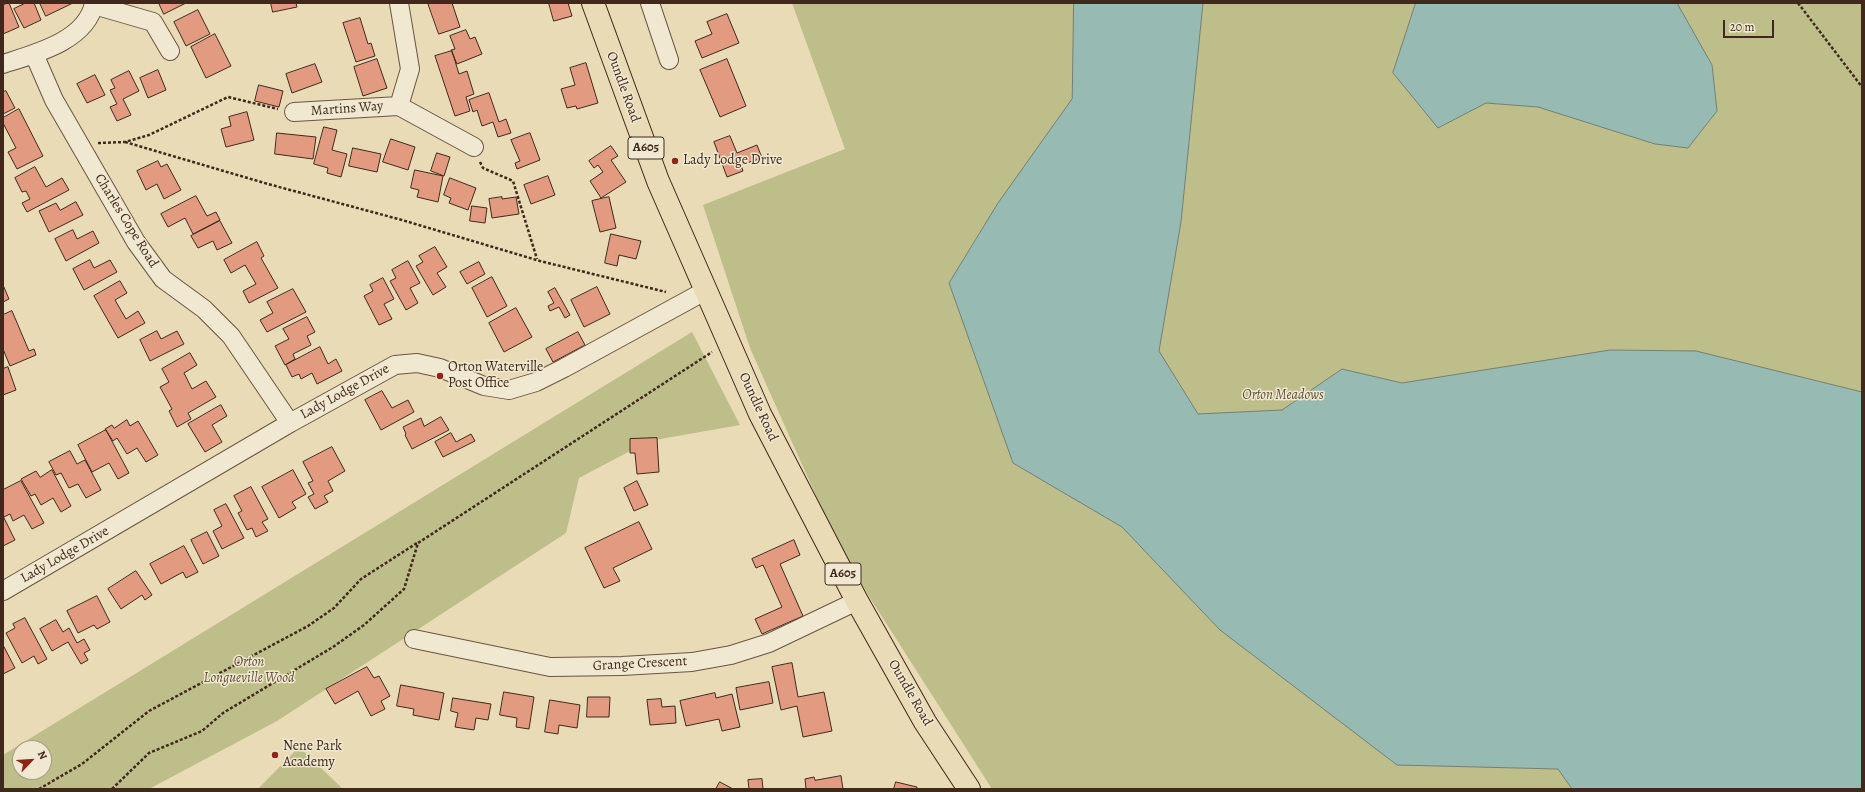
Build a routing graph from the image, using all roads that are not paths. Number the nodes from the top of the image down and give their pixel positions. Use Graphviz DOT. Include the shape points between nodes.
graph roads {
  1 [pos="399,3"];
  2 [pos="593,3"];
  3 [pos="650,3"];
  4 [pos="94,4"];
  5 [pos="170,51"];
  6 [pos="34,54"];
  7 [pos="670,60"];
  8 [pos="3,64"];
  9 [pos="399,106"];
  10 [pos="294,112"];
  11 [pos="474,147"];
  12 [pos="698,294"];
  13 [pos="290,423"];
  14 [pos="3,591"];
  15 [pos="857,601"];
  16 [pos="414,639"];
  17 [pos="969,789"];
  1 -- 9 [label="street, Martins Way" via="410,69"];
  2 -- 12 [label="main road, Oundle Road / A605"];
  3 -- 7 [label="street"];
  4 -- 5 [label="street" via="153,22"];
  4 -- 6 [label="street" via="85,21 72,36"];
  6 -- 8 [label="street"];
  6 -- 13 [label="street, Charles Cope Road" via="54,100 136,242 163,279 204,309 232,336"];
  9 -- 10 [label="street, Martins Way"];
  9 -- 11 [label="street, Martins Way"];
  12 -- 13 [label="street, Lady Lodge Drive" via="536,382 509,390 484,386 440,368 417,363 395,365"];
  12 -- 15 [label="main road, Oundle Road / A605" via="728,341 760,414"];
  13 -- 14 [label="street, Lady Lodge Drive"];
  15 -- 16 [label="street, Grange Crescent" via="769,643 692,662 550,667"];
  15 -- 17 [label="main road, Oundle Road / A605" via="926,722"];
}
